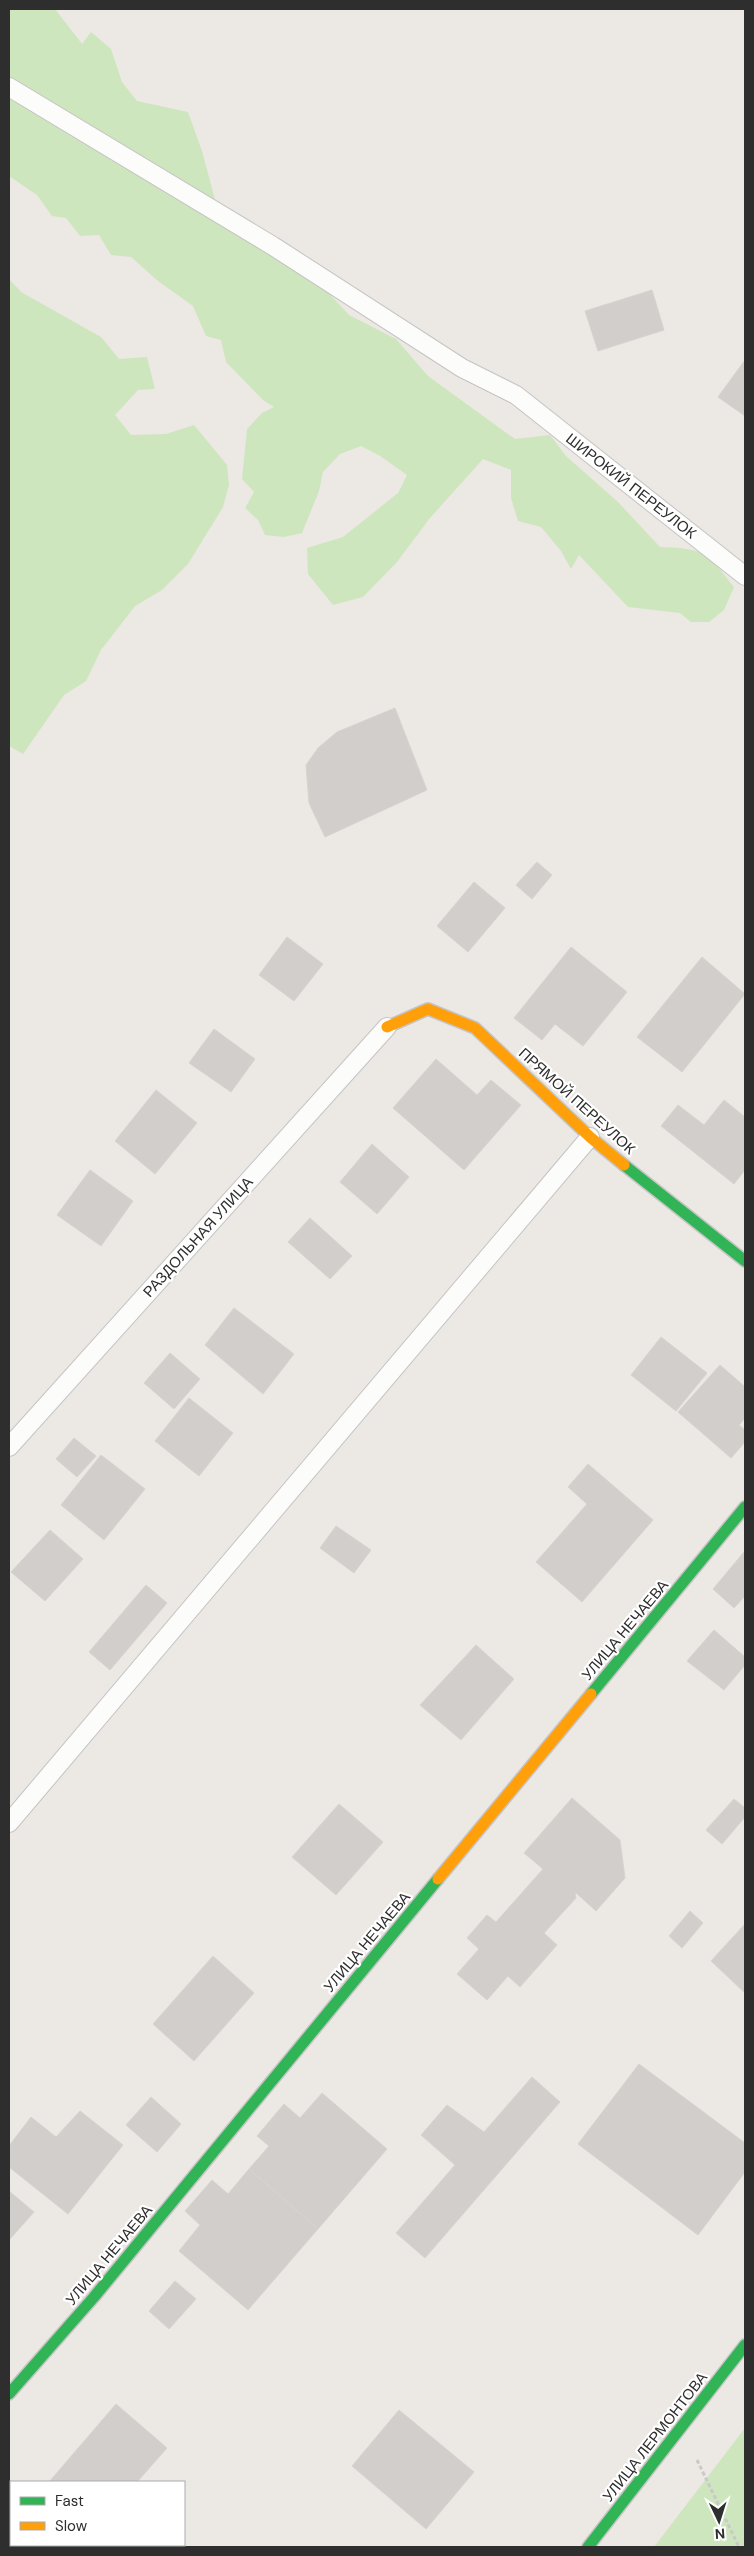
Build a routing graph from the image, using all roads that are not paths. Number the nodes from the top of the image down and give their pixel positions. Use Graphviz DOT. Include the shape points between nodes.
graph roads {
  1 [pos="9,87"];
  2 [pos="745,576"];
  3 [pos="387,1027"];
  4 [pos="590,1137"];
  5 [pos="742,1252"];
  6 [pos="9,1447"];
  7 [pos="745,1507"];
  8 [pos="9,1823"];
  9 [pos="745,2345"];
  10 [pos="9,2394"];
  11 [pos="588,2547"];
  1 -- 2 [label="lane, ШИРОКИЙ ПЕРЕУЛОК" via="273,246 462,368 516,395"];
  3 -- 4 [label="street, ПРЯМОЙ ПЕРЕУЛОК" via="428,1009 475,1028"];
  3 -- 6 [label="lane, РАЗДОЛЬНАЯ УЛИЦА"];
  4 -- 5 [label="street, ПРЯМОЙ ПЕРЕУЛОК"];
  4 -- 8 [label="lane"];
  7 -- 10 [label="street, УЛИЦА НЕЧАЕВА" via="100,2289"];
  9 -- 11 [label="street, УЛИЦА ЛЕРМОНТОВА"];
}
